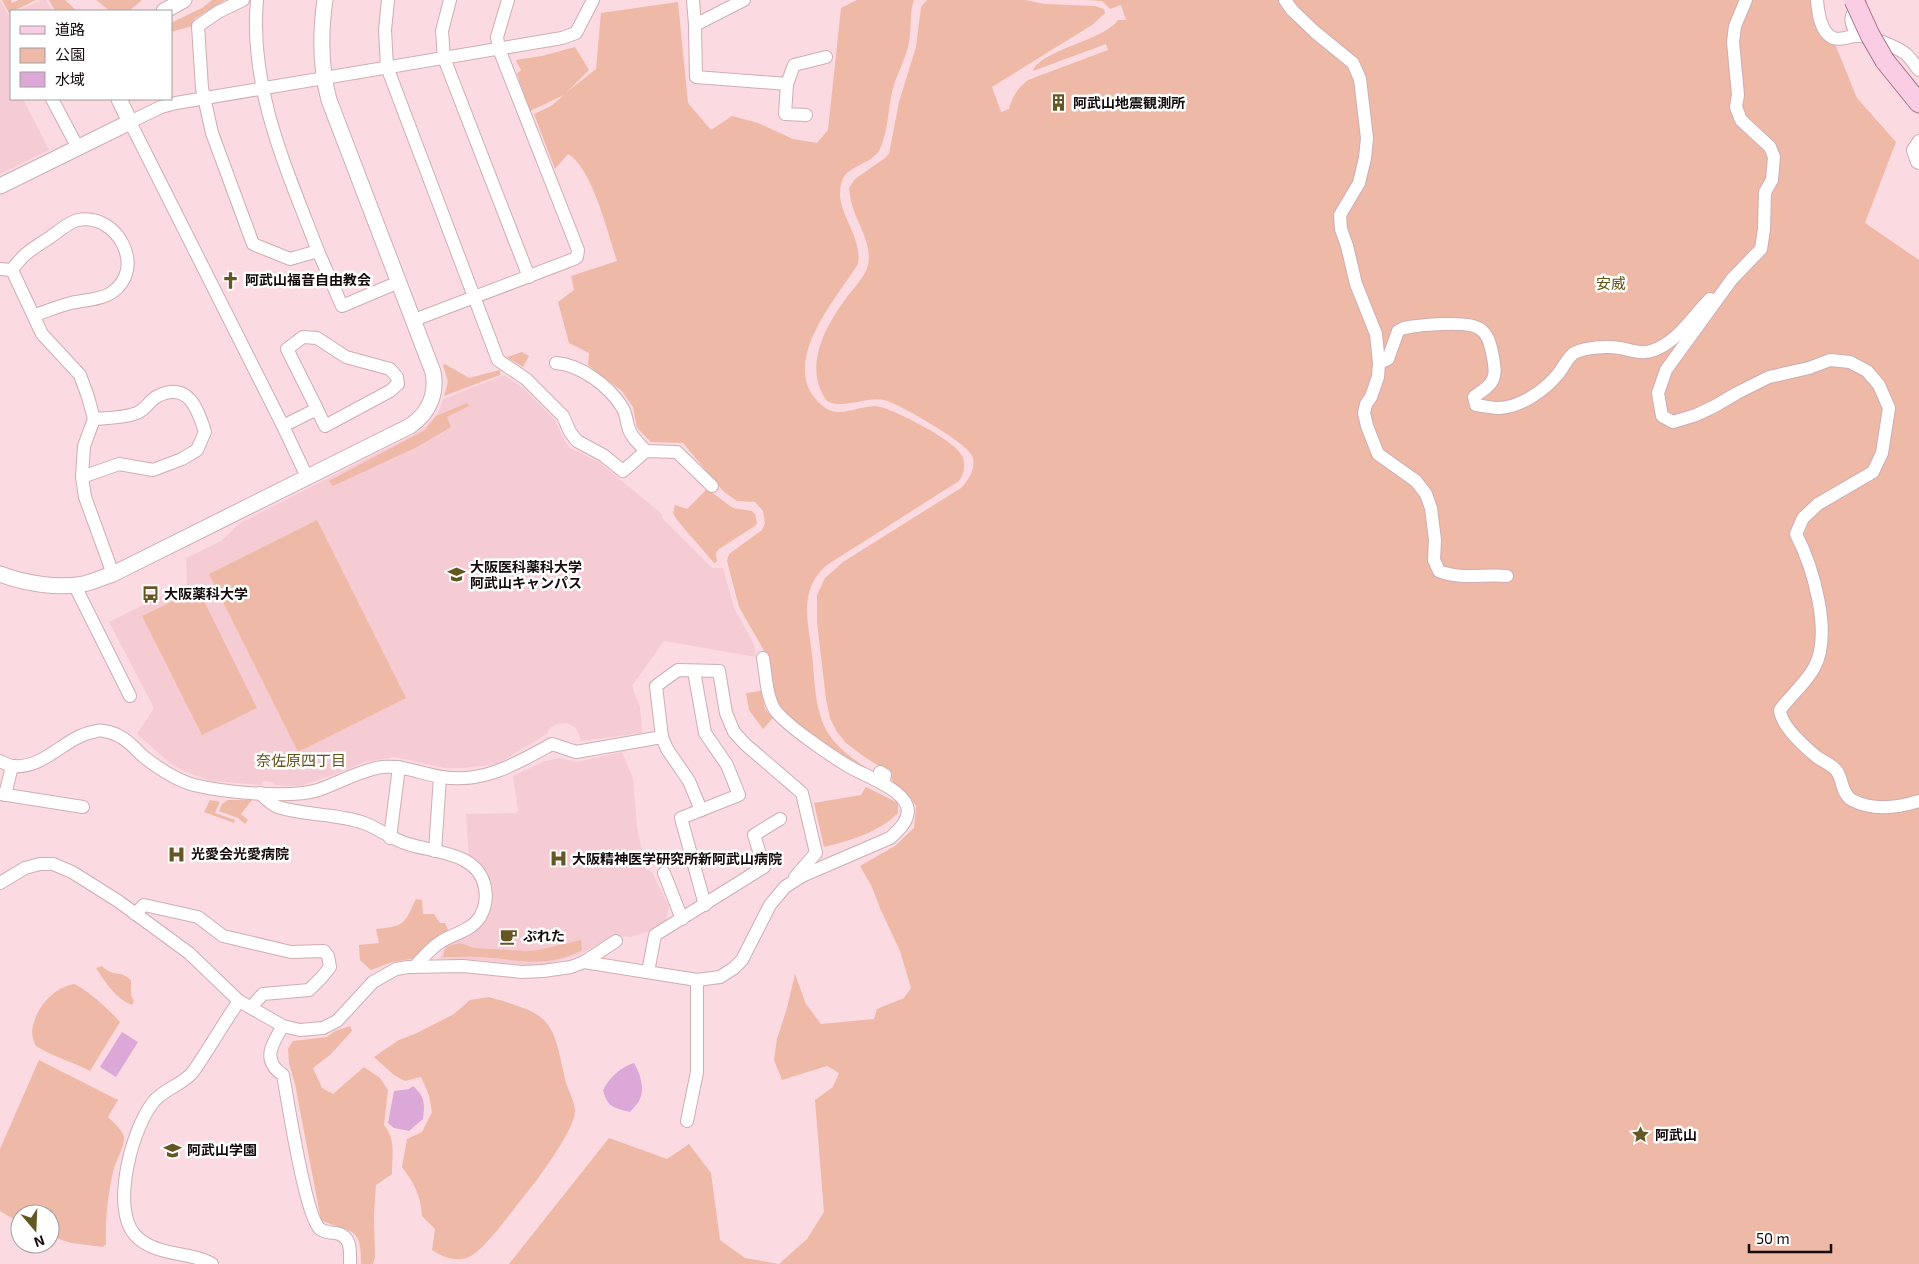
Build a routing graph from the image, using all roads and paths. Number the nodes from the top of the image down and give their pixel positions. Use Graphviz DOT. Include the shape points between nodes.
graph roads {
  1 [pos="184,0"];
  2 [pos="243,0"];
  3 [pos="257,0"];
  4 [pos="325,0"];
  5 [pos="388,0"];
  6 [pos="450,0"];
  7 [pos="508,0"];
  8 [pos="593,0"];
  9 [pos="693,0"];
  10 [pos="744,0"];
  11 [pos="1284,0"];
  12 [pos="1746,0"];
  13 [pos="1817,0"];
  14 [pos="1854,0"];
  15 [pos="1863,0"];
  16 [pos="166,10"];
  17 [pos="695,25"];
  18 [pos="1857,36"];
  19 [pos="499,49"];
  20 [pos="826,57"];
  21 [pos="444,58"];
  22 [pos="387,67"];
  23 [pos="1919,70"];
  24 [pos="324,78"];
  25 [pos="787,84"];
  26 [pos="262,88"];
  27 [pos="203,98"];
  28 [pos="48,100"];
  29 [pos="120,100"];
  30 [pos="160,103"];
  31 [pos="1919,104"];
  32 [pos="806,115"];
  33 [pos="130,122"];
  34 [pos="1919,141"];
  35 [pos="78,148"];
  36 [pos="1919,163"];
  37 [pos="0,186"];
  38 [pos="318,251"];
  39 [pos="6,270"];
  40 [pos="529,276"];
  41 [pos="399,282"];
  42 [pos="1720,295"];
  43 [pos="474,298"];
  44 [pos="35,315"];
  45 [pos="414,320"];
  46 [pos="556,363"];
  47 [pos="1379,364"];
  48 [pos="317,409"];
  49 [pos="94,419"];
  50 [pos="283,426"];
  51 [pos="646,451"];
  52 [pos="82,477"];
  53 [pos="307,477"];
  54 [pos="712,486"];
  55 [pos="0,574"];
  56 [pos="113,574"];
  57 [pos="1506,576"];
  58 [pos="74,584"];
  59 [pos="763,658"];
  60 [pos="694,671"];
  61 [pos="130,696"];
  62 [pos="662,737"];
  63 [pos="0,760"];
  64 [pos="12,766"];
  65 [pos="399,767"];
  66 [pos="440,777"];
  67 [pos="260,793"];
  68 [pos="2,794"];
  69 [pos="1919,801"];
  70 [pos="83,807"];
  71 [pos="701,810"];
  72 [pos="780,819"];
  73 [pos="390,838"];
  74 [pos="436,852"];
  75 [pos="664,873"];
  76 [pos="0,883"];
  77 [pos="790,883"];
  78 [pos="705,905"];
  79 [pos="135,914"];
  80 [pos="682,919"];
  81 [pos="616,941"];
  82 [pos="584,962"];
  83 [pos="414,966"];
  84 [pos="648,972"];
  85 [pos="697,980"];
  86 [pos="239,1001"];
  87 [pos="251,1007"];
  88 [pos="283,1026"];
  89 [pos="687,1121"];
  90 [pos="212,1264"];
  91 [pos="350,1264"];
  1 -- 16 [label="street"];
  2 -- 27 [label="street" via="198,26"];
  3 -- 26 [label="street" via="255,38"];
  4 -- 24 [label="street" via="321,24"];
  5 -- 22 [label="street" via="385,30"];
  6 -- 21 [label="street" via="442,31"];
  7 -- 19 [label="street" via="497,37"];
  8 -- 19 [label="street" via="576,33"];
  9 -- 17 [label="street"];
  10 -- 17 [label="street"];
  11 -- 47 [label="street" via="1315,32 1353,63 1360,79 1367,138 1365,158 1359,183 1340,216 1356,284 1376,334"];
  12 -- 42 [label="street" via="1735,26 1733,42 1738,95 1736,107 1741,120 1770,147 1774,157 1772,180 1765,192 1761,249"];
  13 -- 18 [label="street" via="1820,21 1826,32 1833,38"];
  14 -- 31 [label="main road, bridge" via="1885,61"];
  15 -- 18 [label="street" via="1851,14 1850,21"];
  17 -- 25 [label="street" via="696,76"];
  18 -- 23 [label="street" via="1906,54"];
  19 -- 21 [label="street"];
  19 -- 40 [label="street" via="578,250 574,260"];
  20 -- 25 [label="street" via="794,65"];
  21 -- 22 [label="street"];
  21 -- 40 [label="street"];
  22 -- 24 [label="street"];
  22 -- 43 [label="street"];
  24 -- 26 [label="street"];
  24 -- 41 [label="street"];
  25 -- 32 [label="street" via="785,114"];
  26 -- 27 [label="street"];
  26 -- 38 [label="street" via="273,134"];
  27 -- 30 [label="street"];
  27 -- 38 [label="street" via="212,133 253,244 290,259"];
  28 -- 35 [label="street"];
  29 -- 33 [label="street"];
  30 -- 33 [label="street"];
  33 -- 35 [label="street"];
  33 -- 50 [label="street"];
  34 -- 36 [label="street" via="1913,150"];
  35 -- 37 [label="street"];
  38 -- 41 [label="street" via="342,306"];
  39 -- 44 [label="street"];
  39 -- 44 [label="street" via="76,220 92,219 115,233 122,244 129,270 118,288 100,298"];
  40 -- 43 [label="street"];
  41 -- 45 [label="street"];
  42 -- 47 [label="street" via="1715,294 1709,299 1662,347 1651,352 1618,347 1573,354 1548,385 1510,406 1487,407 1474,402 1474,397 1489,385 1495,370 1489,340 1476,326 1456,324 1404,328 1398,331 1388,359"];
  42 -- 69 [label="street" via="1666,370 1658,393 1662,416 1672,422 1696,415 1769,378 1830,360 1850,362 1867,371 1879,385 1889,408 1882,453 1872,472 1818,504 1803,518 1796,534 1814,579 1822,630 1814,668 1780,710 1780,716 1816,755 1836,770 1852,799 1887,807"];
  43 -- 45 [label="street"];
  43 -- 51 [label="street" via="498,360 526,379 563,416 576,441 603,455 623,471"];
  44 -- 49 [label="street" via="42,334 80,375"];
  45 -- 53 [label="street" via="434,378 433,395 426,412 410,426"];
  46 -- 51 [label="street" via="574,367 613,395 625,412 630,432"];
  47 -- 57 [label="street" via="1375,387 1364,413 1367,426 1378,454 1416,481 1426,494 1435,540 1434,560 1439,571 1452,577"];
  48 -- 48 [label="street" via="287,349 303,337 317,338 346,357 390,369 397,377 398,384 390,392 325,426"];
  48 -- 50 [label="street"];
  49 -- 52 [label="street" via="84,446"];
  49 -- 52 [label="street" via="137,413 158,395 169,392 192,400 205,432 197,450 164,466 153,470 119,464"];
  50 -- 53 [label="street"];
  51 -- 54 [label="street" via="677,452"];
  52 -- 56 [label="street" via="85,497"];
  53 -- 56 [label="street"];
  55 -- 58 [label="street" via="17,581"];
  56 -- 58 [label="street"];
  58 -- 61 [label="street"];
  59 -- 77 [label="street" via="770,699 781,716 840,761 881,778 907,805 907,817 899,831 890,838"];
  60 -- 62 [label="street" via="678,670 656,686"];
  60 -- 71 [label="street" via="705,733 727,766 739,795"];
  60 -- 77 [label="street" via="719,671 726,713 734,732 802,792 816,853"];
  62 -- 66 [label="street" via="576,752 552,744 496,773 468,778"];
  62 -- 71 [label="street"];
  63 -- 64 [label="street"];
  64 -- 67 [label="street" via="40,761 83,734 102,730 124,738 156,766 193,784"];
  64 -- 68 [label="street"];
  65 -- 66 [label="street"];
  65 -- 67 [label="street" via="371,770 316,791"];
  65 -- 73 [label="street"];
  66 -- 74 [label="street"];
  67 -- 73 [label="street" via="277,807 348,818 377,829"];
  68 -- 70 [label="street"];
  71 -- 78 [label="street" via="681,818"];
  72 -- 78 [label="street" via="754,835 764,867"];
  73 -- 74 [label="street"];
  74 -- 83 [label="street" via="463,859 474,867 485,884 485,905 473,925 440,942"];
  75 -- 80 [label="street"];
  76 -- 79 [label="street" via="33,865 53,864 72,872"];
  77 -- 85 [label="street" via="770,905 738,964 720,977"];
  78 -- 80 [label="street"];
  79 -- 86 [label="street" via="189,953"];
  79 -- 87 [label="street" via="144,905 198,917 223,936 291,952 324,951 328,956 330,967 309,990 263,994"];
  80 -- 84 [label="street" via="655,935"];
  81 -- 82 [label="street"];
  82 -- 83 [label="street" via="530,972 472,966"];
  82 -- 84 [label="street"];
  83 -- 88 [label="street" via="396,969 378,978 343,1016 330,1025 308,1030"];
  84 -- 85 [label="street"];
  85 -- 89 [label="street" via="697,1072"];
  86 -- 87 [label="street"];
  86 -- 90 [label="street" via="192,1073 155,1100 135,1140 127,1165 123,1206 134,1235 145,1244"];
  87 -- 88 [label="street"];
  88 -- 91 [label="street" via="270,1047 271,1061 275,1070 283,1075 314,1222 320,1230 346,1238 350,1244"];
}
